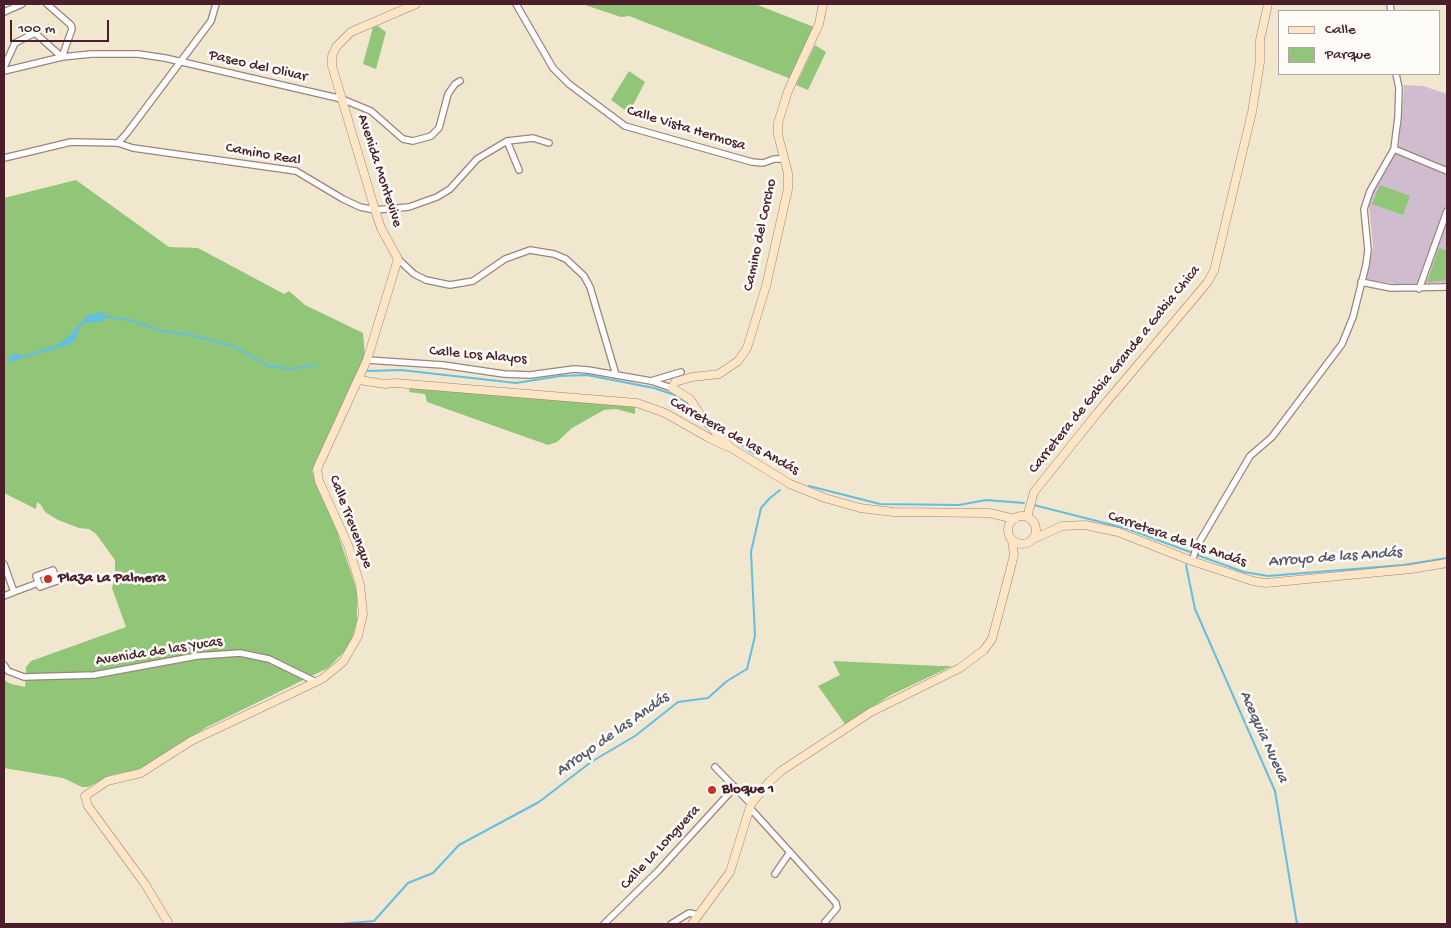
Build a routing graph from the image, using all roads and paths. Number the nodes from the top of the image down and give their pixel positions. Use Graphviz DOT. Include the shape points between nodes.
graph roads {
  1 [pos="22,4"];
  2 [pos="47,4"];
  3 [pos="216,4"];
  4 [pos="416,4"];
  5 [pos="516,4"];
  6 [pos="823,4"];
  7 [pos="1268,4"];
  8 [pos="4,12"];
  9 [pos="62,57"];
  10 [pos="182,61"];
  11 [pos="4,67"];
  12 [pos="4,71"];
  13 [pos="1396,75"];
  14 [pos="460,81"];
  15 [pos="342,99"];
  16 [pos="127,133"];
  17 [pos="507,141"];
  18 [pos="118,143"];
  19 [pos="548,143"];
  20 [pos="133,148"];
  21 [pos="1394,149"];
  22 [pos="4,158"];
  23 [pos="784,159"];
  24 [pos="519,170"];
  25 [pos="1447,171"];
  26 [pos="375,210"];
  27 [pos="1447,211"];
  28 [pos="398,259"];
  29 [pos="1361,282"];
  30 [pos="1447,288"];
  31 [pos="1419,289"];
  32 [pos="367,360"];
  33 [pos="616,375"];
  34 [pos="683,376"];
  35 [pos="359,380"];
  36 [pos="651,381"];
  37 [pos="673,385"];
  38 [pos="681,392"];
  39 [pos="703,421"];
  40 [pos="697,431"];
  41 [pos="711,439"];
  42 [pos="733,449"];
  43 [pos="998,516"];
  44 [pos="1027,517"];
  45 [pos="1014,519"];
  46 [pos="1034,524"];
  47 [pos="1009,529"];
  48 [pos="1047,531"];
  49 [pos="1033,539"];
  50 [pos="1012,540"];
  51 [pos="1023,544"];
  52 [pos="1014,555"];
  53 [pos="1192,560"];
  54 [pos="1447,563"];
  55 [pos="4,564"];
  56 [pos="38,583"];
  57 [pos="14,592"];
  58 [pos="4,596"];
  59 [pos="4,665"];
  60 [pos="316,682"];
  61 [pos="715,767"];
  62 [pos="735,787"];
  63 [pos="751,806"];
  64 [pos="790,852"];
  65 [pos="776,874"];
  66 [pos="699,915"];
  67 [pos="824,922"];
  68 [pos="169,924"];
  69 [pos="604,924"];
  70 [pos="671,924"];
  71 [pos="692,924"];
  1 -- 8 [label="street"];
  2 -- 9 [label="street" via="71,25"];
  3 -- 10 [label="street" via="211,21"];
  4 -- 15 [label="street, Avenida Montevive" via="351,32 336,47 332,66"];
  5 -- 23 [label="street, Calle Vista Hermosa" via="553,68 625,126 752,162 763,164"];
  6 -- 23 [label="street, Camino del Corcho" via="820,24 782,105 778,135"];
  7 -- 44 [label="street, Carretera de Gabia Grande a Gabia Chica" via="1260,40 1252,112 1214,271 1034,492"];
  9 -- 10 [label="street, Paseo del Olivar" via="138,54"];
  9 -- 11 [label="street" via="35,33 15,43"];
  9 -- 12 [label="street, Paseo del Olivar"];
  10 -- 15 [label="street, Paseo del Olivar"];
  10 -- 16 [label="street"];
  13 -- 21 [label="street" via="1399,88"];
  14 -- 15 [label="street, Paseo del Olivar" via="448,94 439,128 423,140 403,139 371,111"];
  15 -- 26 [label="street, Avenida Montevive"];
  16 -- 18 [label="street"];
  16 -- 20 [label="street"];
  17 -- 19 [label="street, Camino Real" via="534,138"];
  17 -- 24 [label="street"];
  17 -- 26 [label="street, Camino Real" via="477,159 450,189 437,198 409,208"];
  18 -- 20 [label="street, Camino Real"];
  18 -- 22 [label="street, Camino Real" via="71,142"];
  20 -- 26 [label="street, Camino Real" via="296,171 342,199"];
  21 -- 25 [label="street"];
  21 -- 29 [label="street" via="1370,190 1364,209 1368,250"];
  23 -- 34 [label="street, Camino del Corcho" via="788,189 766,286 747,348 738,361 718,374"];
  26 -- 28 [label="street, Avenida Montevive"];
  27 -- 31 [label="street"];
  28 -- 32 [label="street, Calle Trevenque"];
  28 -- 33 [label="street, Avenida Montevive" via="426,280 450,286 473,281 505,260 530,250 566,259 584,276 590,287"];
  29 -- 31 [label="street"];
  29 -- 53 [label="street" via="1353,317 1342,344 1272,437 1250,456"];
  30 -- 31 [label="street"];
  32 -- 33 [label="street, Calle Los Alayos" via="443,365 504,374 530,375 574,369"];
  32 -- 35 [label="street, Calle Trevenque"];
  33 -- 36 [label="street, Camino del Corcho"];
  34 -- 36 [label="street, Camino del Corcho"];
  34 -- 37 [label="street, Camino del Corcho"];
  34 -- 38 [label="street"];
  35 -- 40 [label="street, Carretera de las Andás" via="377,384 625,402 665,413"];
  35 -- 60 [label="street, Calle Trevenque" via="317,470 319,482 348,545 360,586 363,614 351,651 334,671"];
  36 -- 37 [label="street, Camino del Corcho"];
  37 -- 38 [label="street"];
  38 -- 39 [label="street" via="695,406"];
  39 -- 40 [label="street"];
  39 -- 41 [label="street"];
  39 -- 42 [label="street"];
  40 -- 41 [label="street, Carretera de las Andás"];
  41 -- 42 [label="street, Carretera de las Andás"];
  42 -- 43 [label="street, Carretera de las Andás" via="790,484 860,508"];
  43 -- 45 [label="street, Carretera de las Andás"];
  43 -- 47 [label="street"];
  44 -- 45 [label="street"];
  44 -- 46 [label="street"];
  45 -- 47 [label="street"];
  46 -- 48 [label="street"];
  46 -- 49 [label="street" via="1036,532"];
  47 -- 50 [label="street"];
  48 -- 49 [label="street, Carretera de las Andás"];
  48 -- 53 [label="street, Carretera de las Andás" via="1085,524 1118,532"];
  49 -- 51 [label="street"];
  50 -- 51 [label="street"];
  50 -- 52 [label="street"];
  51 -- 52 [label="street"];
  52 -- 63 [label="street" via="992,639 984,650 960,668 871,712 781,771"];
  53 -- 54 [label="street, Carretera de las Andás" via="1266,583"];
  55 -- 57 [label="street"];
  56 -- 57 [label="street"];
  57 -- 58 [label="street"];
  59 -- 60 [label="street, Avenida de las Yucas" via="8,671 24,676 94,675 197,656 240,653 269,659"];
  60 -- 68 [label="street, Calle Trevenque" via="191,741 141,773 107,781 85,796 88,806 145,884"];
  61 -- 62 [label="street"];
  62 -- 63 [label="street"];
  62 -- 69 [label="street, Calle La Longuera" via="658,872"];
  63 -- 64 [label="street"];
  63 -- 66 [label="street" via="730,872"];
  64 -- 65 [label="street"];
  64 -- 67 [label="street" via="836,903 837,908"];
  66 -- 70 [label="street" via="689,913"];
  66 -- 71 [label="street"];
}
